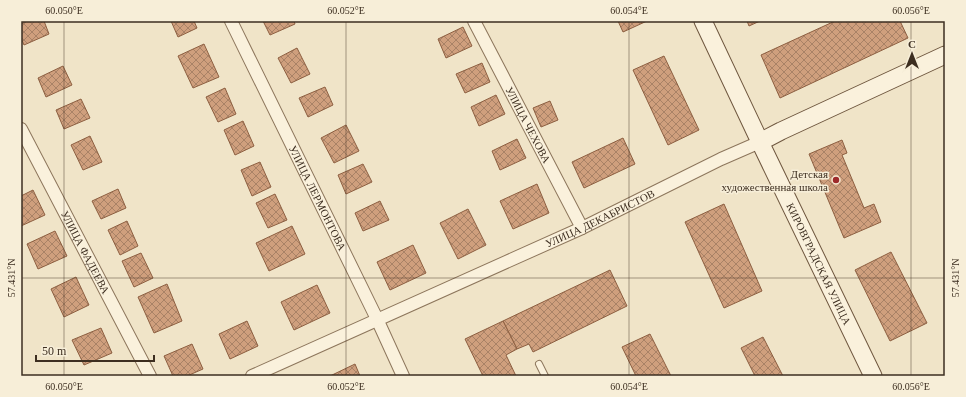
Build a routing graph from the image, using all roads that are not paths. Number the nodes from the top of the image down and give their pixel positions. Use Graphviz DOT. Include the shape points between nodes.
graph roads {
  1 [pos="231,21"];
  2 [pos="474,21"];
  3 [pos="703,21"];
  4 [pos="945,55"];
  5 [pos="21,129"];
  6 [pos="760,142"];
  7 [pos="582,228"];
  8 [pos="377,319"];
  9 [pos="540,364"];
  10 [pos="150,376"];
  11 [pos="252,376"];
  12 [pos="403,376"];
  13 [pos="545,376"];
  14 [pos="873,376"];
  1 -- 8 [label="street, УЛИЦА ЛЕРМОНТОВА"];
  2 -- 7 [label="street, УЛИЦА ЧЕХОВА"];
  3 -- 6 [label="main road, КИРОВГРАДСКАЯ УЛИЦА"];
  4 -- 6 [label="main road, УЛИЦА ДЕКАБРИСТОВ"];
  5 -- 10 [label="street, УЛИЦА ФАДЕЕВА"];
  6 -- 7 [label="street, УЛИЦА ДЕКАБРИСТОВ"];
  6 -- 14 [label="main road, КИРОВГРАДСКАЯ УЛИЦА"];
  7 -- 8 [label="street, УЛИЦА ДЕКАБРИСТОВ"];
  8 -- 11 [label="street, УЛИЦА ДЕКАБРИСТОВ"];
  8 -- 12 [label="street, УЛИЦА ЛЕРМОНТОВА"];
  9 -- 13 [label="lane"];
}
